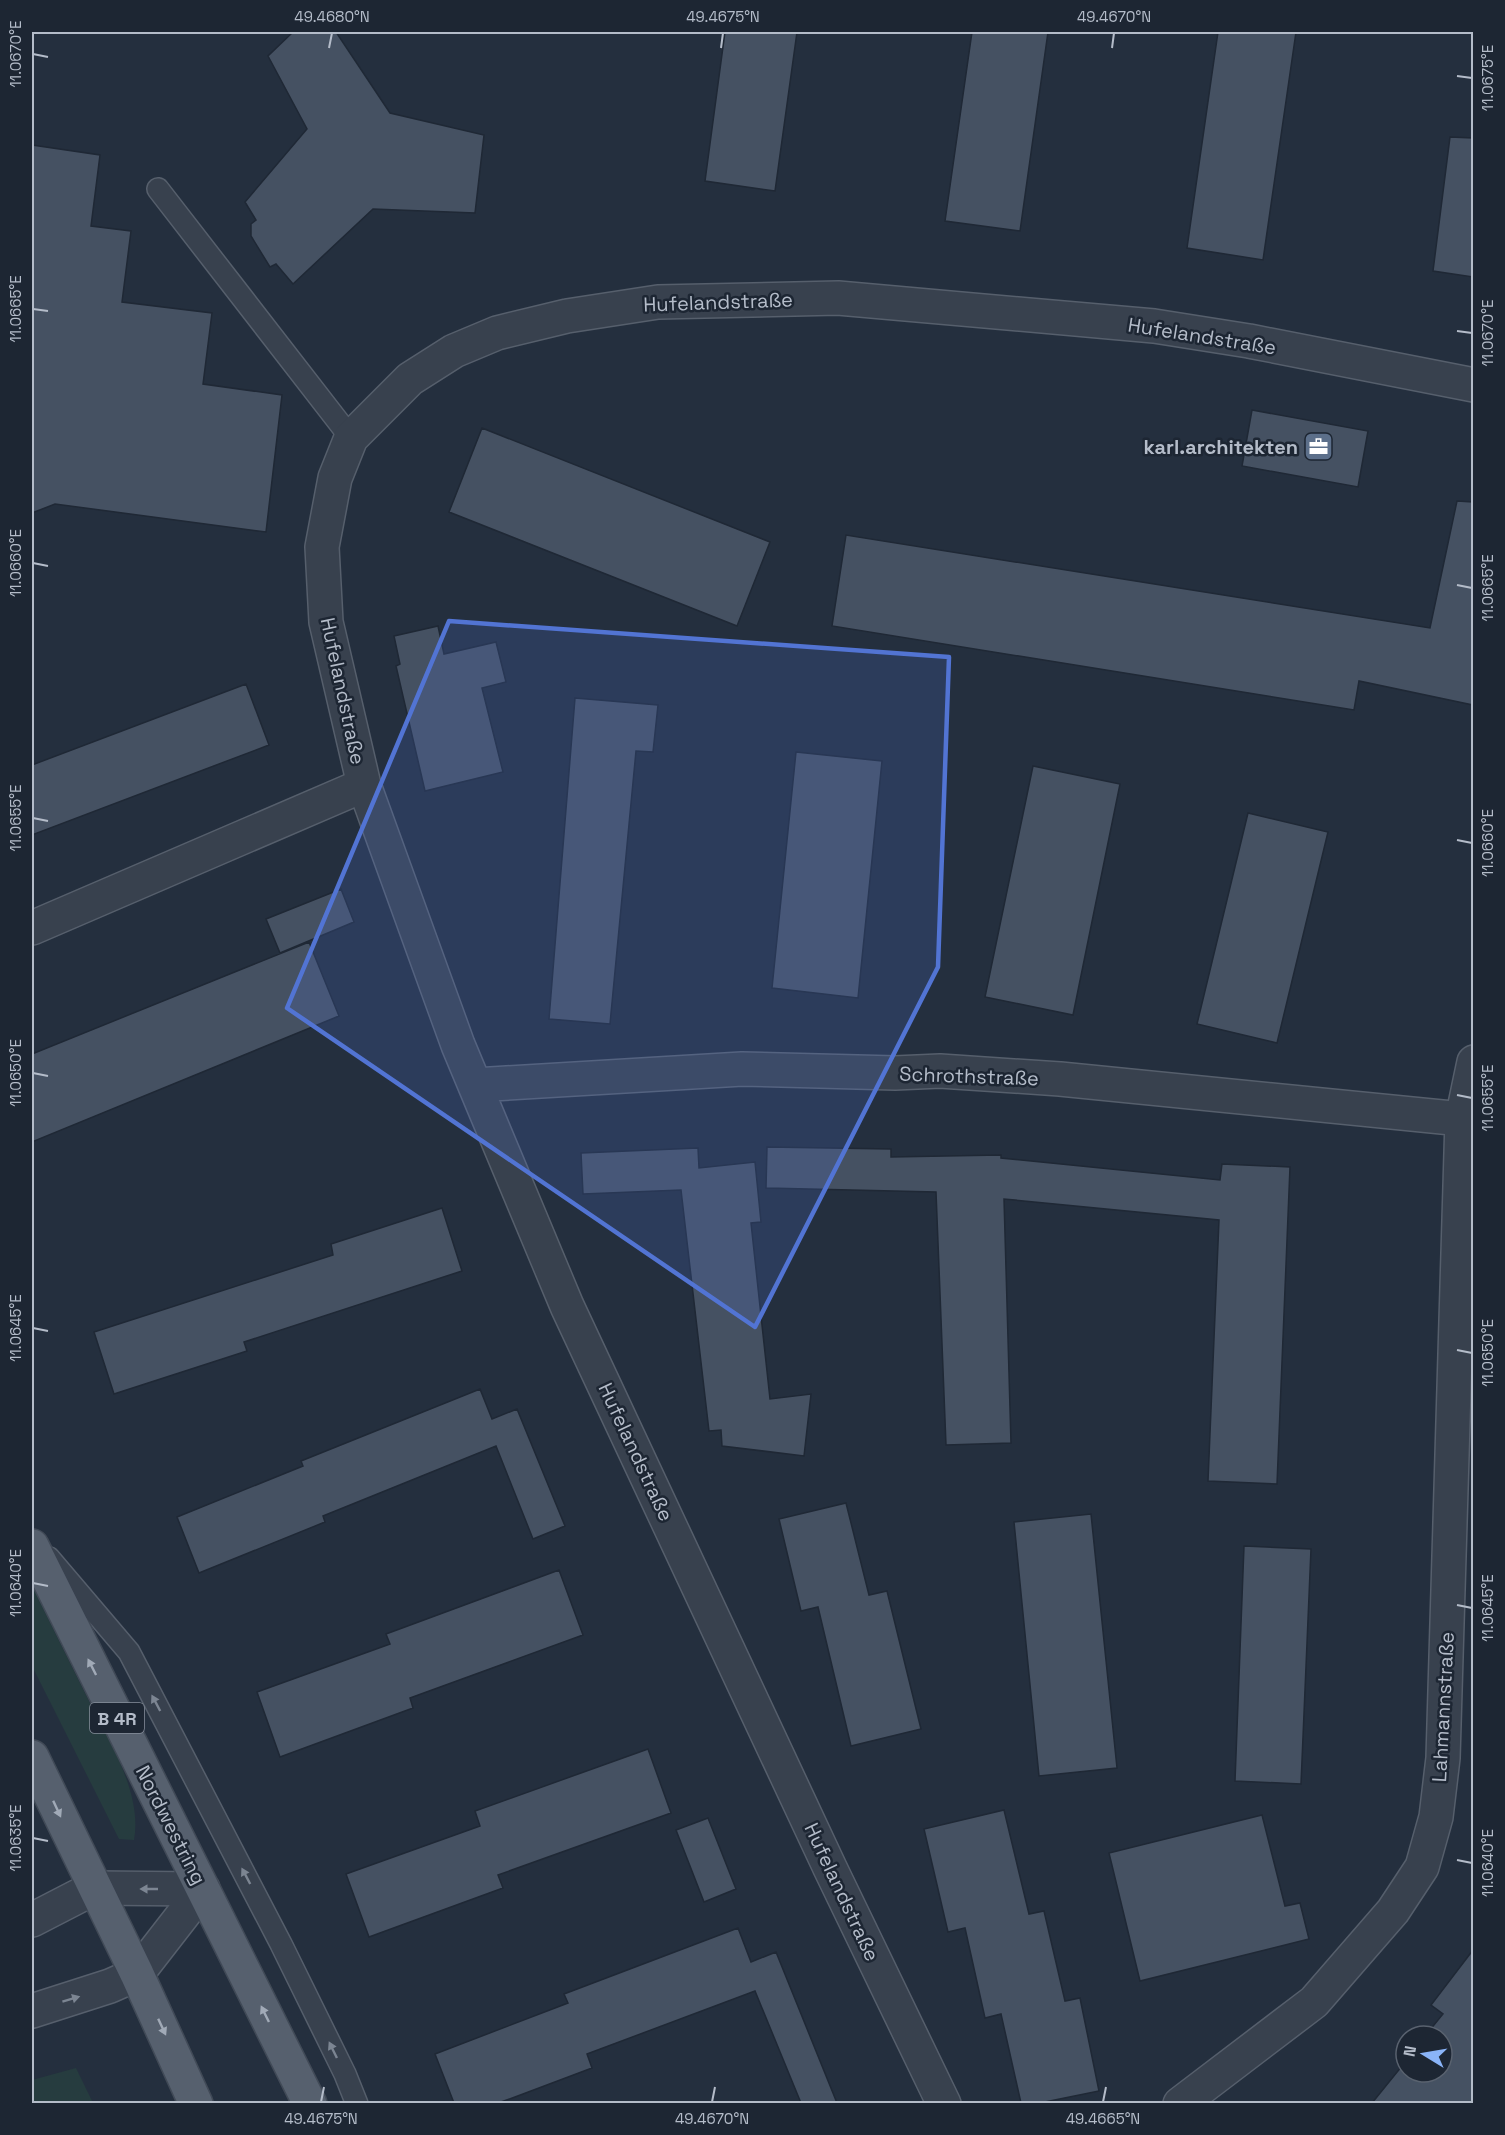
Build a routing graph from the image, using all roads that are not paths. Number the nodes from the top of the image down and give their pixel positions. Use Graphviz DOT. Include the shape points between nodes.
graph roads {
  1 [pos="158,189"];
  2 [pos="1473,385"];
  3 [pos="351,438"];
  4 [pos="364,785"];
  5 [pos="32,928"];
  6 [pos="1473,1062"];
  7 [pos="475,1085"];
  8 [pos="1462,1119"];
  9 [pos="32,1538"];
  10 [pos="32,1546"];
  11 [pos="32,1756"];
  12 [pos="94,1888"];
  13 [pos="203,1889"];
  14 [pos="32,1920"];
  15 [pos="137,1974"];
  16 [pos="32,2011"];
  17 [pos="196,2103"];
  18 [pos="310,2103"];
  19 [pos="357,2103"];
  20 [pos="944,2103"];
  21 [pos="1180,2103"];
  1 -- 3 [label="lane"];
  2 -- 3 [label="street, Hufelandstraße" via="1249,341 1143,325 838,298 658,302 567,316 497,333 453,351 410,379"];
  3 -- 4 [label="street, Hufelandstraße" via="335,478 322,547 326,622"];
  4 -- 5 [label="street, Hufelandstraße"];
  4 -- 7 [label="street, Hufelandstraße"];
  6 -- 8 [label="street, Lahmannstraße"];
  7 -- 8 [label="street, Schrothstraße" via="742,1069 940,1071 1071,1080"];
  7 -- 20 [label="street, Hufelandstraße" via="567,1306"];
  8 -- 21 [label="street, Lahmannstraße" via="1443,1758 1436,1817 1422,1867 1393,1911 1314,2002"];
  19 -- 9 [label="lane, one-way" via="282,1944 129,1652"];
  13 -- 10 [label="main road, Nordwestring / B 4R, one-way"];
  11 -- 12 [label="main road, one-way"];
  13 -- 12 [label="street, one-way"];
  12 -- 14 [label="street"];
  12 -- 15 [label="main road"];
  13 -- 15 [label="street"];
  18 -- 13 [label="main road, Nordwestring / B 4R, one-way"];
  16 -- 15 [label="street, one-way"];
  15 -- 17 [label="main road, one-way"];
}
